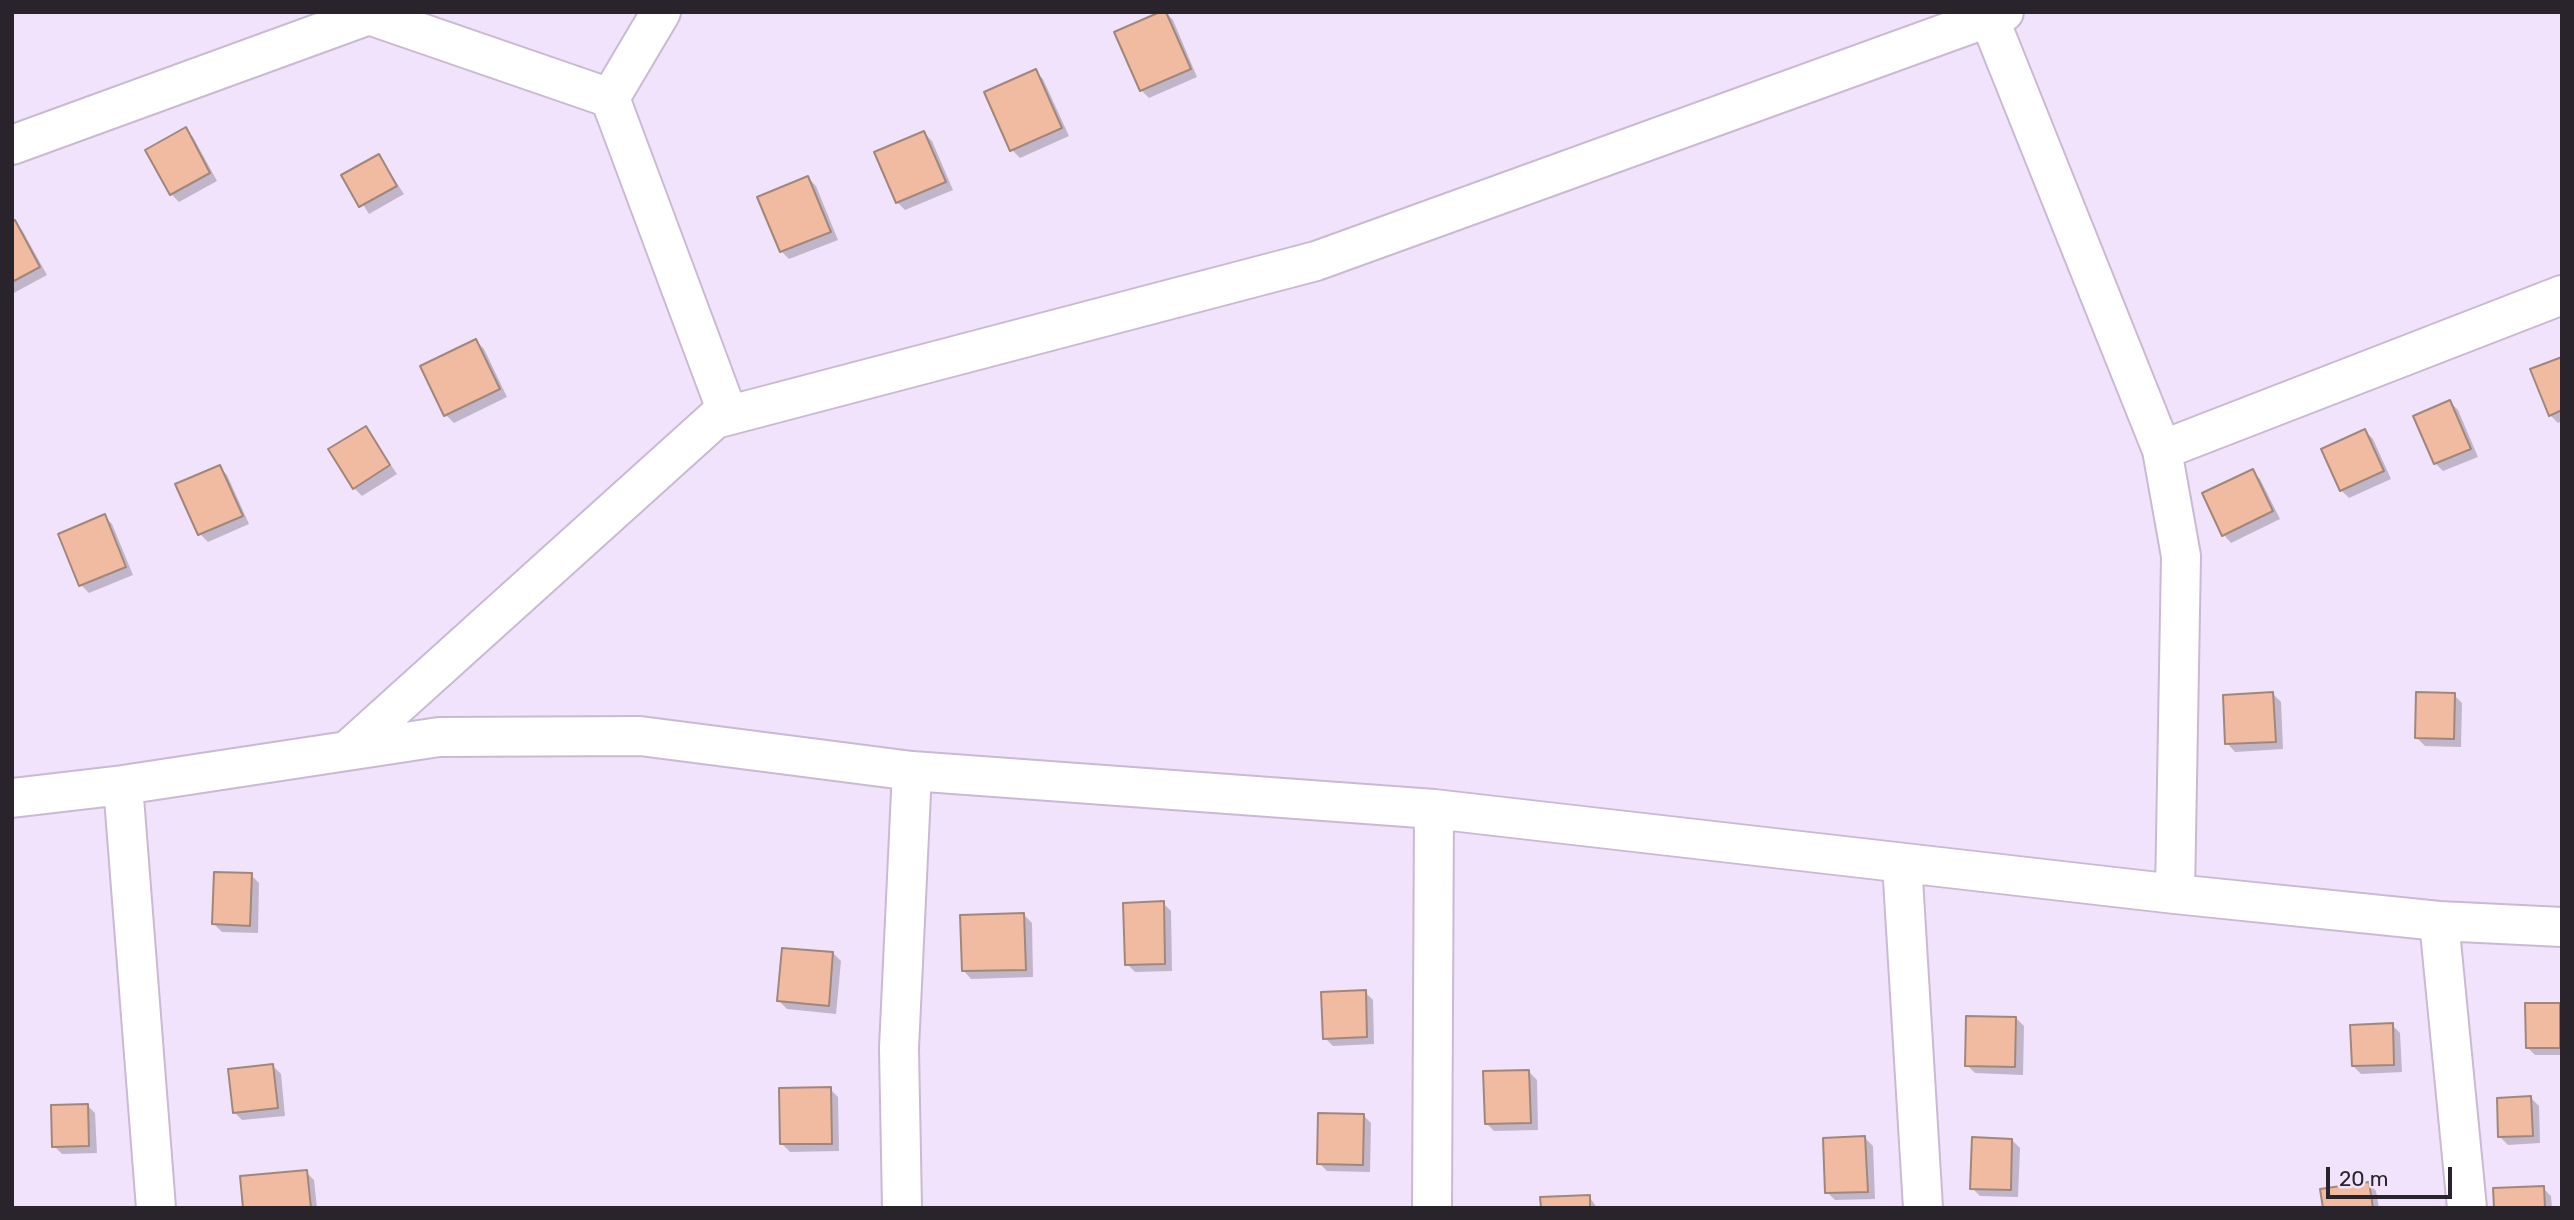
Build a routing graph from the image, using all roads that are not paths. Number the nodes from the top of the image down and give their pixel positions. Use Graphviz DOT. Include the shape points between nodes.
graph roads {
  1 [pos="661,12"];
  2 [pos="1997,15"];
  3 [pos="610,98"];
  4 [pos="12,145"];
  5 [pos="2562,295"];
  6 [pos="715,419"];
  7 [pos="2162,450"];
  8 [pos="348,750"];
  9 [pos="912,771"];
  10 [pos="123,785"];
  11 [pos="12,798"];
  12 [pos="1434,809"];
  13 [pos="1902,863"];
  14 [pos="2175,894"];
  15 [pos="2439,921"];
  16 [pos="2562,927"];
  17 [pos="156,1208"];
  18 [pos="902,1208"];
  19 [pos="1432,1208"];
  20 [pos="1923,1208"];
  21 [pos="2467,1208"];
  1 -- 3 [label="street"];
  2 -- 6 [label="street" via="1316,261"];
  2 -- 7 [label="street"];
  3 -- 4 [label="street" via="369,15"];
  3 -- 6 [label="street" via="726,409"];
  5 -- 7 [label="street"];
  6 -- 8 [label="street"];
  7 -- 14 [label="street" via="2181,556"];
  8 -- 9 [label="street" via="439,737 640,736"];
  8 -- 10 [label="street"];
  9 -- 12 [label="street"];
  9 -- 18 [label="street" via="899,1048"];
  10 -- 11 [label="street"];
  10 -- 17 [label="street"];
  12 -- 13 [label="street"];
  12 -- 19 [label="street"];
  13 -- 14 [label="street"];
  13 -- 20 [label="street"];
  14 -- 15 [label="street"];
  15 -- 16 [label="street"];
  15 -- 21 [label="street"];
}
